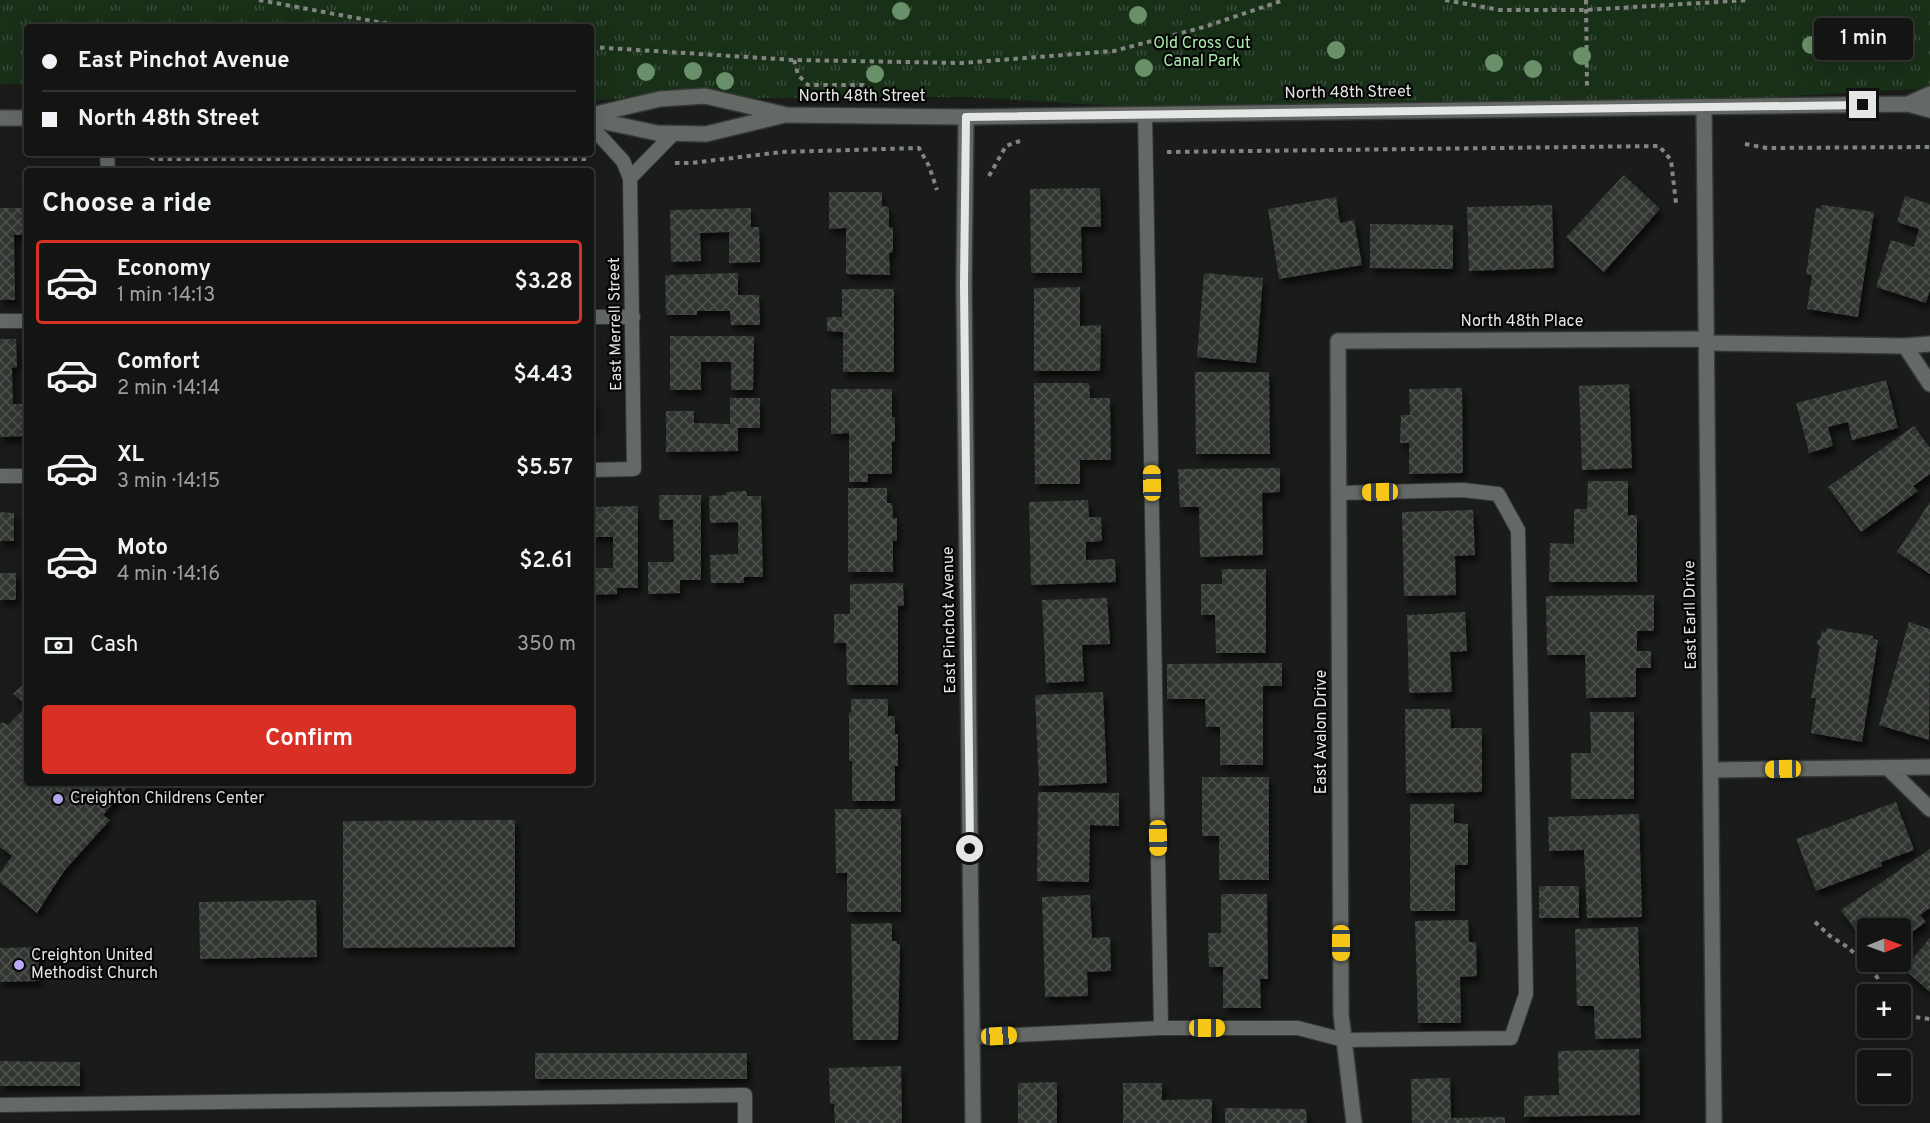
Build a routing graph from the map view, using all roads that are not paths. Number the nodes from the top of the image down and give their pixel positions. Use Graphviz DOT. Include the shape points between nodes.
graph roads {
  1 [pos="1930,94"];
  2 [pos="1908,104"];
  3 [pos="1704,107"];
  4 [pos="1930,110"];
  5 [pos="1145,114"];
  6 [pos="787,115"];
  7 [pos="594,116"];
  8 [pos="966,117"];
  9 [pos="0,118"];
  10 [pos="24,118"];
  11 [pos="594,118"];
  12 [pos="594,129"];
  13 [pos="674,133"];
  14 [pos="630,178"];
  15 [pos="594,317"];
  16 [pos="633,317"];
  17 [pos="0,321"];
  18 [pos="24,321"];
  19 [pos="1338,341"];
  20 [pos="1706,341"];
  21 [pos="1930,344"];
  22 [pos="1905,346"];
  23 [pos="1930,384"];
  24 [pos="594,470"];
  25 [pos="0,476"];
  26 [pos="24,476"];
  27 [pos="1339,492"];
  28 [pos="1930,767"];
  29 [pos="1888,768"];
  30 [pos="1711,770"];
  31 [pos="1930,809"];
  32 [pos="1161,1028"];
  33 [pos="972,1037"];
  34 [pos="1344,1040"];
  35 [pos="0,1105"];
  36 [pos="745,1123"];
  37 [pos="973,1123"];
  38 [pos="1354,1123"];
  39 [pos="1714,1123"];
  1 -- 2 [label="street, North 48th Street"];
  2 -- 3 [label="street, North 48th Street"];
  2 -- 4 [label="street, North 48th Street"];
  3 -- 5 [label="street, North 48th Street"];
  3 -- 20 [label="street, East Earll Drive"];
  5 -- 8 [label="street, North 48th Street"];
  5 -- 32 [label="lane"];
  6 -- 7 [label="street, North 48th Street" via="705,96 660,99"];
  6 -- 8 [label="street, North 48th Street"];
  6 -- 13 [label="street, North 48th Street" via="706,134"];
  8 -- 33 [label="street, East Pinchot Avenue" via="964,284"];
  9 -- 10 [label="street"];
  11 -- 13 [label="street, North 48th Street" via="657,133"];
  12 -- 14 [label="lane, East Merrell Street" via="623,161"];
  13 -- 14 [label="lane"];
  14 -- 16 [label="lane, East Merrell Street"];
  15 -- 16 [label="lane"];
  16 -- 24 [label="lane, East Merrell Street" via="634,469"];
  17 -- 18 [label="lane"];
  19 -- 20 [label="street, North 48th Place"];
  19 -- 27 [label="street, East Avalon Drive"];
  20 -- 22 [label="street, North 48th Place"];
  20 -- 30 [label="street, East Earll Drive"];
  21 -- 22 [label="street, North 48th Place"];
  22 -- 23 [label="street"];
  25 -- 26 [label="lane"];
  27 -- 34 [label="street, East Avalon Drive"];
  27 -- 34 [label="lane" via="1463,490 1498,494 1518,530 1526,994 1511,1038"];
  28 -- 29 [label="street"];
  29 -- 30 [label="street"];
  29 -- 31 [label="street"];
  30 -- 39 [label="street, East Earll Drive"];
  32 -- 33 [label="lane"];
  32 -- 34 [label="lane" via="1298,1028"];
  33 -- 37 [label="street, East Pinchot Avenue"];
  34 -- 38 [label="street, East Avalon Drive"];
  35 -- 36 [label="lane" via="745,1095"];
}
